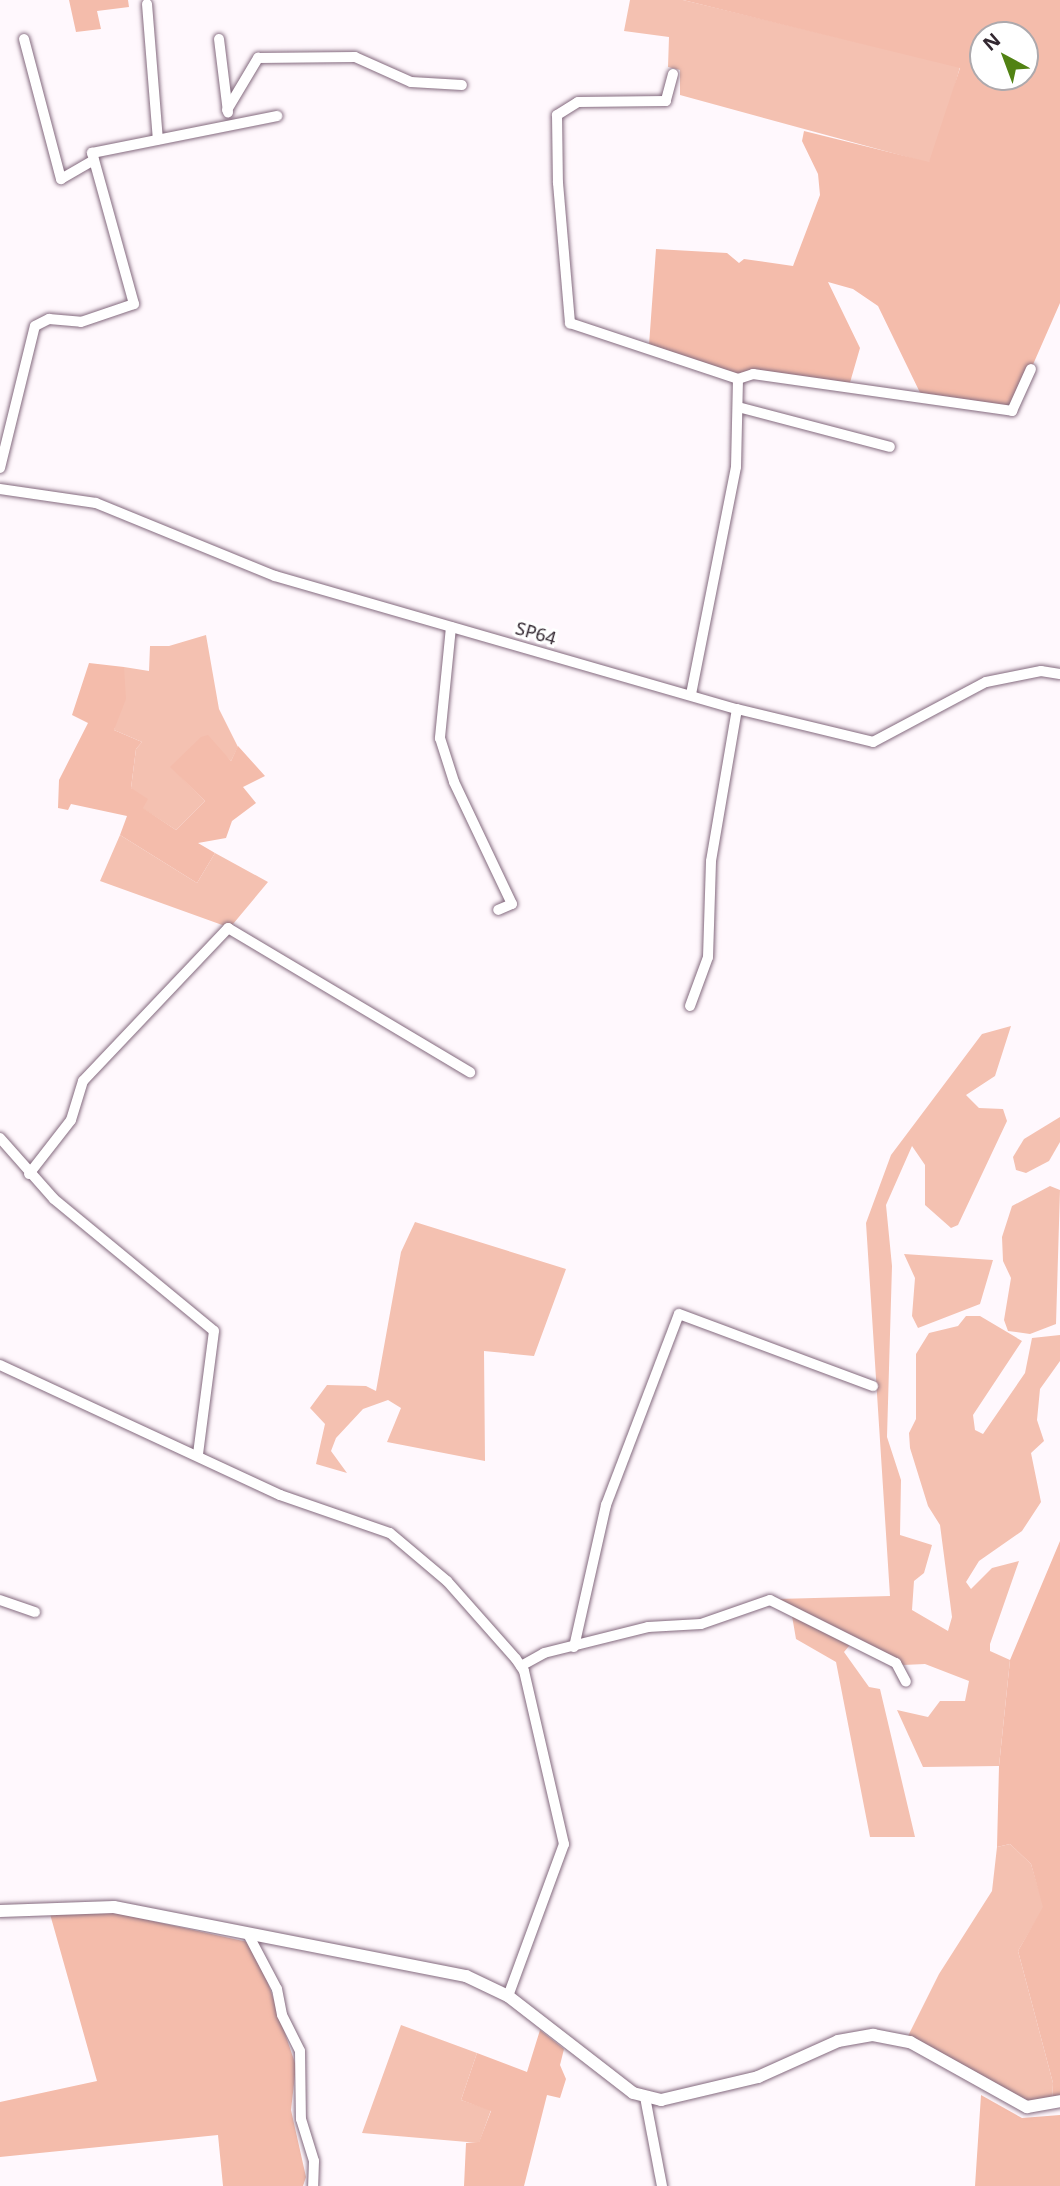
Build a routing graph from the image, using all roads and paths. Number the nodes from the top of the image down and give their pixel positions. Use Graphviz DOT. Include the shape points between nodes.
graph roads {
  1 [pos="147,4"];
  2 [pos="24,39"];
  3 [pos="219,39"];
  4 [pos="673,74"];
  5 [pos="462,85"];
  6 [pos="227,110"];
  7 [pos="277,116"];
  8 [pos="229,125"];
  9 [pos="158,139"];
  10 [pos="94,160"];
  11 [pos="1031,369"];
  12 [pos="738,379"];
  13 [pos="738,407"];
  14 [pos="890,447"];
  15 [pos="0,468"];
  16 [pos="0,489"];
  17 [pos="451,627"];
  18 [pos="1060,674"];
  19 [pos="691,694"];
  20 [pos="737,709"];
  21 [pos="498,910"];
  22 [pos="690,1006"];
  23 [pos="470,1072"];
  24 [pos="0,1138"];
  25 [pos="29,1174"];
  26 [pos="0,1365"];
  27 [pos="873,1386"];
  28 [pos="198,1455"];
  29 [pos="0,1600"];
  30 [pos="35,1612"];
  31 [pos="574,1647"];
  32 [pos="521,1666"];
  33 [pos="906,1682"];
  34 [pos="0,1911"];
  35 [pos="249,1936"];
  36 [pos="508,1996"];
  37 [pos="645,2097"];
  38 [pos="1060,2101"];
  39 [pos="313,2186"];
  40 [pos="662,2186"];
  1 -- 9 [label="street"];
  2 -- 10 [label="street" via="61,179"];
  3 -- 6 [label="street"];
  4 -- 12 [label="street" via="666,102 578,102 557,115 566,316 573,325"];
  5 -- 6 [label="street" via="418,84 355,57 258,58"];
  6 -- 8 [label="street"];
  7 -- 8 [label="street"];
  8 -- 9 [label="street"];
  9 -- 10 [label="street" via="92,153"];
  10 -- 15 [label="street" via="134,304 81,322 49,319 34,326"];
  11 -- 12 [label="street" via="1012,411 753,374"];
  12 -- 13 [label="street"];
  13 -- 14 [label="street"];
  13 -- 19 [label="street" via="736,467"];
  16 -- 17 [label="street, SP64 / SP64" via="96,503 275,576"];
  17 -- 19 [label="street, SP64 / SP64"];
  17 -- 21 [label="street" via="440,738 454,782 512,904"];
  18 -- 20 [label="street, SP64 / SP64" via="1041,671 986,682 873,742"];
  19 -- 20 [label="street, SP64 / SP64"];
  20 -- 22 [label="street" via="712,861 708,957"];
  23 -- 25 [label="street" via="228,928 83,1081 71,1120"];
  24 -- 25 [label="street"];
  25 -- 28 [label="street" via="214,1331"];
  26 -- 28 [label="street"];
  27 -- 31 [label="street" via="678,1314 606,1504"];
  28 -- 32 [label="street" via="280,1495 390,1533 447,1581"];
  29 -- 30 [label="street"];
  31 -- 32 [label="street" via="536,1656"];
  31 -- 33 [label="street" via="648,1627 701,1625 771,1600 896,1663"];
  32 -- 36 [label="street" via="564,1844"];
  34 -- 35 [label="main road" via="91,1904"];
  35 -- 36 [label="main road" via="466,1976"];
  35 -- 39 [label="street" via="277,1989 282,2015 300,2051 301,2119 314,2161"];
  36 -- 37 [label="main road" via="618,2083"];
  37 -- 38 [label="main road" via="682,2098 733,2084 838,2041 873,2035 910,2042 1027,2107"];
  37 -- 40 [label="street"];
}
